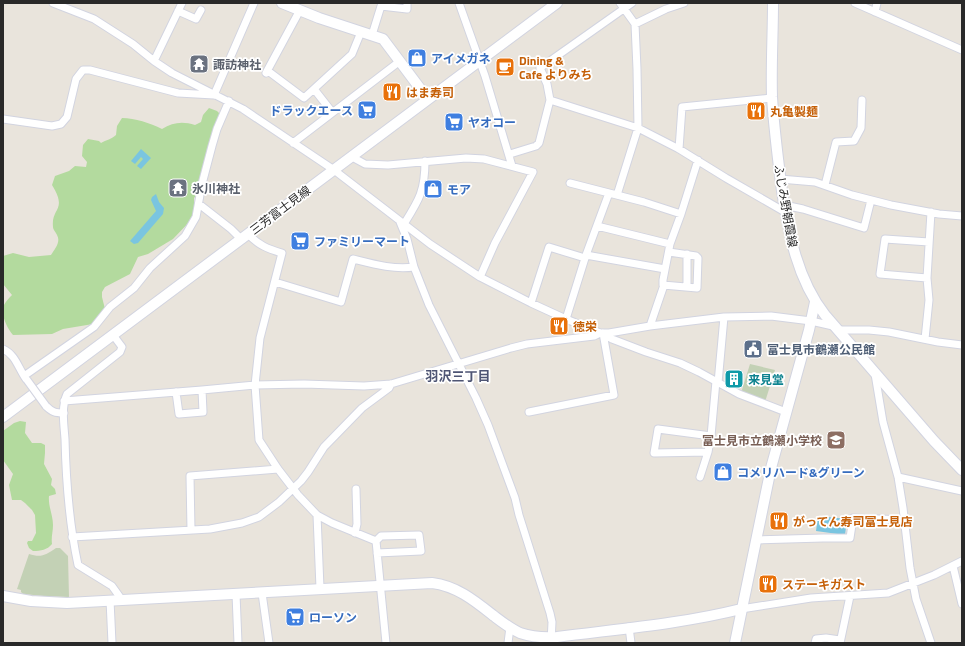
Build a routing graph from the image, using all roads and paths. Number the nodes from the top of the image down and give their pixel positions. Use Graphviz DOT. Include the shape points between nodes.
graph roads {
  1 [pos="53,3"];
  2 [pos="182,3"];
  3 [pos="254,3"];
  4 [pos="282,3"];
  5 [pos="407,3"];
  6 [pos="459,3"];
  7 [pos="557,3"];
  8 [pos="632,3"];
  9 [pos="684,3"];
  10 [pos="773,3"];
  11 [pos="855,3"];
  12 [pos="877,3"];
  13 [pos="623,6"];
  14 [pos="201,10"];
  15 [pos="300,10"];
  16 [pos="178,11"];
  17 [pos="875,12"];
  18 [pos="635,24"];
  19 [pos="361,32"];
  20 [pos="372,35"];
  21 [pos="962,50"];
  22 [pos="154,61"];
  23 [pos="400,61"];
  24 [pos="480,61"];
  25 [pos="314,89"];
  26 [pos="214,95"];
  27 [pos="772,98"];
  28 [pos="428,99"];
  29 [pos="550,100"];
  30 [pos="862,100"];
  31 [pos="229,102"];
  32 [pos="332,112"];
  33 [pos="3,119"];
  34 [pos="638,128"];
  35 [pos="293,143"];
  36 [pos="679,149"];
  37 [pos="510,154"];
  38 [pos="352,157"];
  39 [pos="698,160"];
  40 [pos="424,161"];
  41 [pos="512,166"];
  42 [pos="334,170"];
  43 [pos="780,179"];
  44 [pos="570,182"];
  45 [pos="825,185"];
  46 [pos="609,193"];
  47 [pos="617,195"];
  48 [pos="871,200"];
  49 [pos="199,204"];
  50 [pos="785,209"];
  51 [pos="931,212"];
  52 [pos="681,214"];
  53 [pos="962,216"];
  54 [pos="401,222"];
  55 [pos="597,226"];
  56 [pos="245,236"];
  57 [pos="929,242"];
  58 [pos="669,248"];
  59 [pos="687,254"];
  60 [pos="585,257"];
  61 [pos="414,267"];
  62 [pos="665,269"];
  63 [pos="480,277"];
  64 [pos="927,278"];
  65 [pos="275,282"];
  66 [pos="664,286"];
  67 [pos="687,287"];
  68 [pos="815,302"];
  69 [pos="531,303"];
  70 [pos="724,317"];
  71 [pos="566,319"];
  72 [pos="811,321"];
  73 [pos="650,326"];
  74 [pos="838,330"];
  75 [pos="602,333"];
  76 [pos="113,335"];
  77 [pos="925,339"];
  78 [pos="962,345"];
  79 [pos="3,349"];
  80 [pos="458,363"];
  81 [pos="875,374"];
  82 [pos="25,378"];
  83 [pos="717,382"];
  84 [pos="391,384"];
  85 [pos="255,385"];
  86 [pos="202,390"];
  87 [pos="176,392"];
  88 [pos="64,401"];
  89 [pos="529,412"];
  90 [pos="786,412"];
  91 [pos="64,413"];
  92 [pos="3,417"];
  93 [pos="711,436"];
  94 [pos="708,452"];
  95 [pos="278,469"];
  96 [pos="962,470"];
  97 [pos="700,477"];
  98 [pos="898,477"];
  99 [pos="294,488"];
  100 [pos="356,489"];
  101 [pos="962,491"];
  102 [pos="318,515"];
  103 [pos="905,520"];
  104 [pos="191,530"];
  105 [pos="355,533"];
  106 [pos="72,537"];
  107 [pos="756,540"];
  108 [pos="376,541"];
  109 [pos="377,553"];
  110 [pos="962,561"];
  111 [pos="953,566"];
  112 [pos="913,584"];
  113 [pos="381,585"];
  114 [pos="320,588"];
  115 [pos="262,592"];
  116 [pos="236,594"];
  117 [pos="3,596"];
  118 [pos="850,596"];
  119 [pos="110,600"];
  120 [pos="122,600"];
  121 [pos="962,604"];
  122 [pos="741,609"];
  123 [pos="510,627"];
  124 [pos="629,627"];
  125 [pos="555,640"];
  126 [pos="840,642"];
  127 [pos="112,643"];
  128 [pos="238,643"];
  129 [pos="269,643"];
  130 [pos="386,643"];
  131 [pos="508,643"];
  132 [pos="631,643"];
  133 [pos="735,643"];
  134 [pos="816,643"];
  135 [pos="932,643"];
  1 -- 22 [label="street" via="94,19"];
  2 -- 16 [label="street"];
  3 -- 26 [label="street"];
  4 -- 15 [label="street"];
  5 -- 20 [label="street" via="407,9 381,6"];
  6 -- 24 [label="street"];
  7 -- 24 [label="street, 三芳富士見線"];
  8 -- 13 [label="street"];
  9 -- 18 [label="street"];
  10 -- 27 [label="street, ふじみ野朝霞線"];
  11 -- 17 [label="street"];
  12 -- 17 [label="street"];
  13 -- 18 [label="street"];
  13 -- 29 [label="street" via="540,68"];
  14 -- 16 [label="street" via="196,19"];
  15 -- 19 [label="street"];
  15 -- 25 [label="street" via="267,72 304,98"];
  16 -- 22 [label="street"];
  17 -- 21 [label="street"];
  18 -- 34 [label="street"];
  19 -- 20 [label="street"];
  19 -- 25 [label="street" via="352,54"];
  20 -- 23 [label="street" via="383,39"];
  22 -- 26 [label="street"];
  23 -- 28 [label="street"];
  23 -- 32 [label="street"];
  24 -- 28 [label="street, 三芳富士見線"];
  24 -- 37 [label="street"];
  25 -- 32 [label="street"];
  26 -- 31 [label="street"];
  26 -- 33 [label="street" via="178,93 83,70 76,79 67,116 61,124 52,126"];
  27 -- 36 [label="street" via="682,107"];
  27 -- 43 [label="street, ふじみ野朝霞線"];
  28 -- 38 [label="street, 三芳富士見線"];
  29 -- 34 [label="street"];
  29 -- 37 [label="street" via="539,143"];
  30 -- 45 [label="street" via="861,128 854,141 836,142"];
  31 -- 35 [label="street"];
  31 -- 49 [label="street" via="212,146"];
  32 -- 35 [label="street"];
  34 -- 36 [label="street"];
  34 -- 47 [label="street"];
  35 -- 42 [label="street"];
  36 -- 39 [label="street"];
  37 -- 41 [label="street"];
  38 -- 40 [label="street" via="365,164"];
  38 -- 42 [label="street, 三芳富士見線"];
  39 -- 50 [label="street"];
  39 -- 52 [label="street"];
  40 -- 41 [label="street" via="484,159"];
  40 -- 54 [label="street" via="424,184 419,200"];
  41 -- 63 [label="street" via="533,172"];
  42 -- 54 [label="street"];
  42 -- 56 [label="street, 三芳富士見線"];
  43 -- 45 [label="street"];
  43 -- 50 [label="street, ふじみ野朝霞線"];
  44 -- 46 [label="street"];
  45 -- 48 [label="street"];
  46 -- 47 [label="street"];
  46 -- 55 [label="street"];
  47 -- 52 [label="street"];
  48 -- 50 [label="street" via="864,228 803,208"];
  48 -- 51 [label="street"];
  49 -- 56 [label="street"];
  49 -- 82 [label="street" via="196,218 185,236 150,268 134,288 110,307 94,327"];
  50 -- 68 [label="street, ふじみ野朝霞線" via="794,253"];
  51 -- 53 [label="street"];
  51 -- 57 [label="street"];
  52 -- 58 [label="street"];
  54 -- 61 [label="street"];
  54 -- 63 [label="street"];
  55 -- 58 [label="street"];
  55 -- 60 [label="street"];
  56 -- 65 [label="street" via="264,247 282,253"];
  56 -- 76 [label="street, 三芳富士見線"];
  57 -- 64 [label="street"];
  57 -- 64 [label="street" via="885,239 880,274"];
  58 -- 59 [label="street"];
  58 -- 62 [label="street"];
  59 -- 67 [label="street"];
  59 -- 67 [label="street" via="698,258 697,288"];
  60 -- 62 [label="street"];
  60 -- 69 [label="street" via="549,247"];
  60 -- 71 [label="street"];
  61 -- 65 [label="street" via="388,266 353,259 341,302"];
  61 -- 80 [label="street" via="429,305"];
  62 -- 66 [label="street"];
  63 -- 69 [label="street"];
  64 -- 77 [label="street" via="929,300"];
  65 -- 85 [label="street" via="260,338"];
  66 -- 67 [label="street"];
  66 -- 73 [label="street"];
  68 -- 72 [label="street"];
  68 -- 74 [label="street, ふじみ野朝霞線"];
  69 -- 71 [label="street"];
  70 -- 72 [label="street" via="771,316"];
  70 -- 73 [label="street"];
  70 -- 83 [label="street"];
  71 -- 75 [label="street"];
  72 -- 74 [label="street" via="833,326"];
  72 -- 90 [label="street"];
  73 -- 75 [label="street"];
  74 -- 77 [label="street" via="889,332"];
  74 -- 81 [label="street, ふじみ野朝霞線"];
  75 -- 80 [label="street" via="527,344"];
  75 -- 83 [label="street" via="612,339 680,363"];
  75 -- 89 [label="street" via="614,395"];
  76 -- 88 [label="street" via="122,347 120,352 67,394"];
  76 -- 92 [label="street, 三芳富士見線"];
  77 -- 78 [label="street"];
  79 -- 82 [label="street" via="13,356"];
  80 -- 84 [label="street"];
  80 -- 125 [label="street" via="488,425 515,498 550,613"];
  81 -- 96 [label="street, ふじみ野朝霞線"];
  81 -- 98 [label="street" via="883,422"];
  82 -- 91 [label="street, bridge" via="51,411"];
  83 -- 90 [label="street" via="739,394"];
  83 -- 93 [label="street"];
  84 -- 85 [label="street"];
  84 -- 99 [label="street" via="332,437 306,476"];
  85 -- 86 [label="street"];
  85 -- 95 [label="street" via="259,440"];
  86 -- 87 [label="street"];
  86 -- 87 [label="street" via="203,412 179,414"];
  87 -- 88 [label="street"];
  88 -- 91 [label="street"];
  90 -- 107 [label="street"];
  91 -- 106 [label="street" via="66,479"];
  93 -- 94 [label="street"];
  93 -- 94 [label="street" via="658,429 654,453"];
  94 -- 97 [label="street"];
  95 -- 99 [label="street"];
  95 -- 104 [label="street" via="190,476"];
  98 -- 101 [label="street"];
  98 -- 103 [label="street"];
  99 -- 102 [label="street"];
  99 -- 104 [label="street" via="259,517 228,526"];
  100 -- 105 [label="street"];
  102 -- 105 [label="street"];
  102 -- 114 [label="street"];
  103 -- 107 [label="street" via="853,518 850,538"];
  103 -- 112 [label="street"];
  104 -- 106 [label="street"];
  105 -- 108 [label="street"];
  106 -- 120 [label="street" via="78,565 112,586"];
  107 -- 122 [label="street"];
  108 -- 109 [label="street"];
  108 -- 109 [label="street" via="381,536 419,535 421,551"];
  109 -- 113 [label="street"];
  110 -- 111 [label="street"];
  111 -- 112 [label="street"];
  111 -- 121 [label="street"];
  112 -- 118 [label="street" via="888,593"];
  112 -- 135 [label="street"];
  113 -- 114 [label="street"];
  113 -- 123 [label="street" via="432,583 449,587 468,596"];
  113 -- 130 [label="street"];
  114 -- 115 [label="street"];
  115 -- 116 [label="street"];
  115 -- 129 [label="street"];
  116 -- 120 [label="street"];
  116 -- 128 [label="street"];
  117 -- 119 [label="street" via="50,603"];
  118 -- 122 [label="street" via="789,600"];
  118 -- 126 [label="street"];
  119 -- 120 [label="street"];
  119 -- 127 [label="street"];
  122 -- 124 [label="street"];
  122 -- 133 [label="street"];
  123 -- 125 [label="street" via="531,636"];
  123 -- 131 [label="street"];
  124 -- 125 [label="street"];
  124 -- 132 [label="street"];
  126 -- 134 [label="street" via="826,638 816,639"];
}
